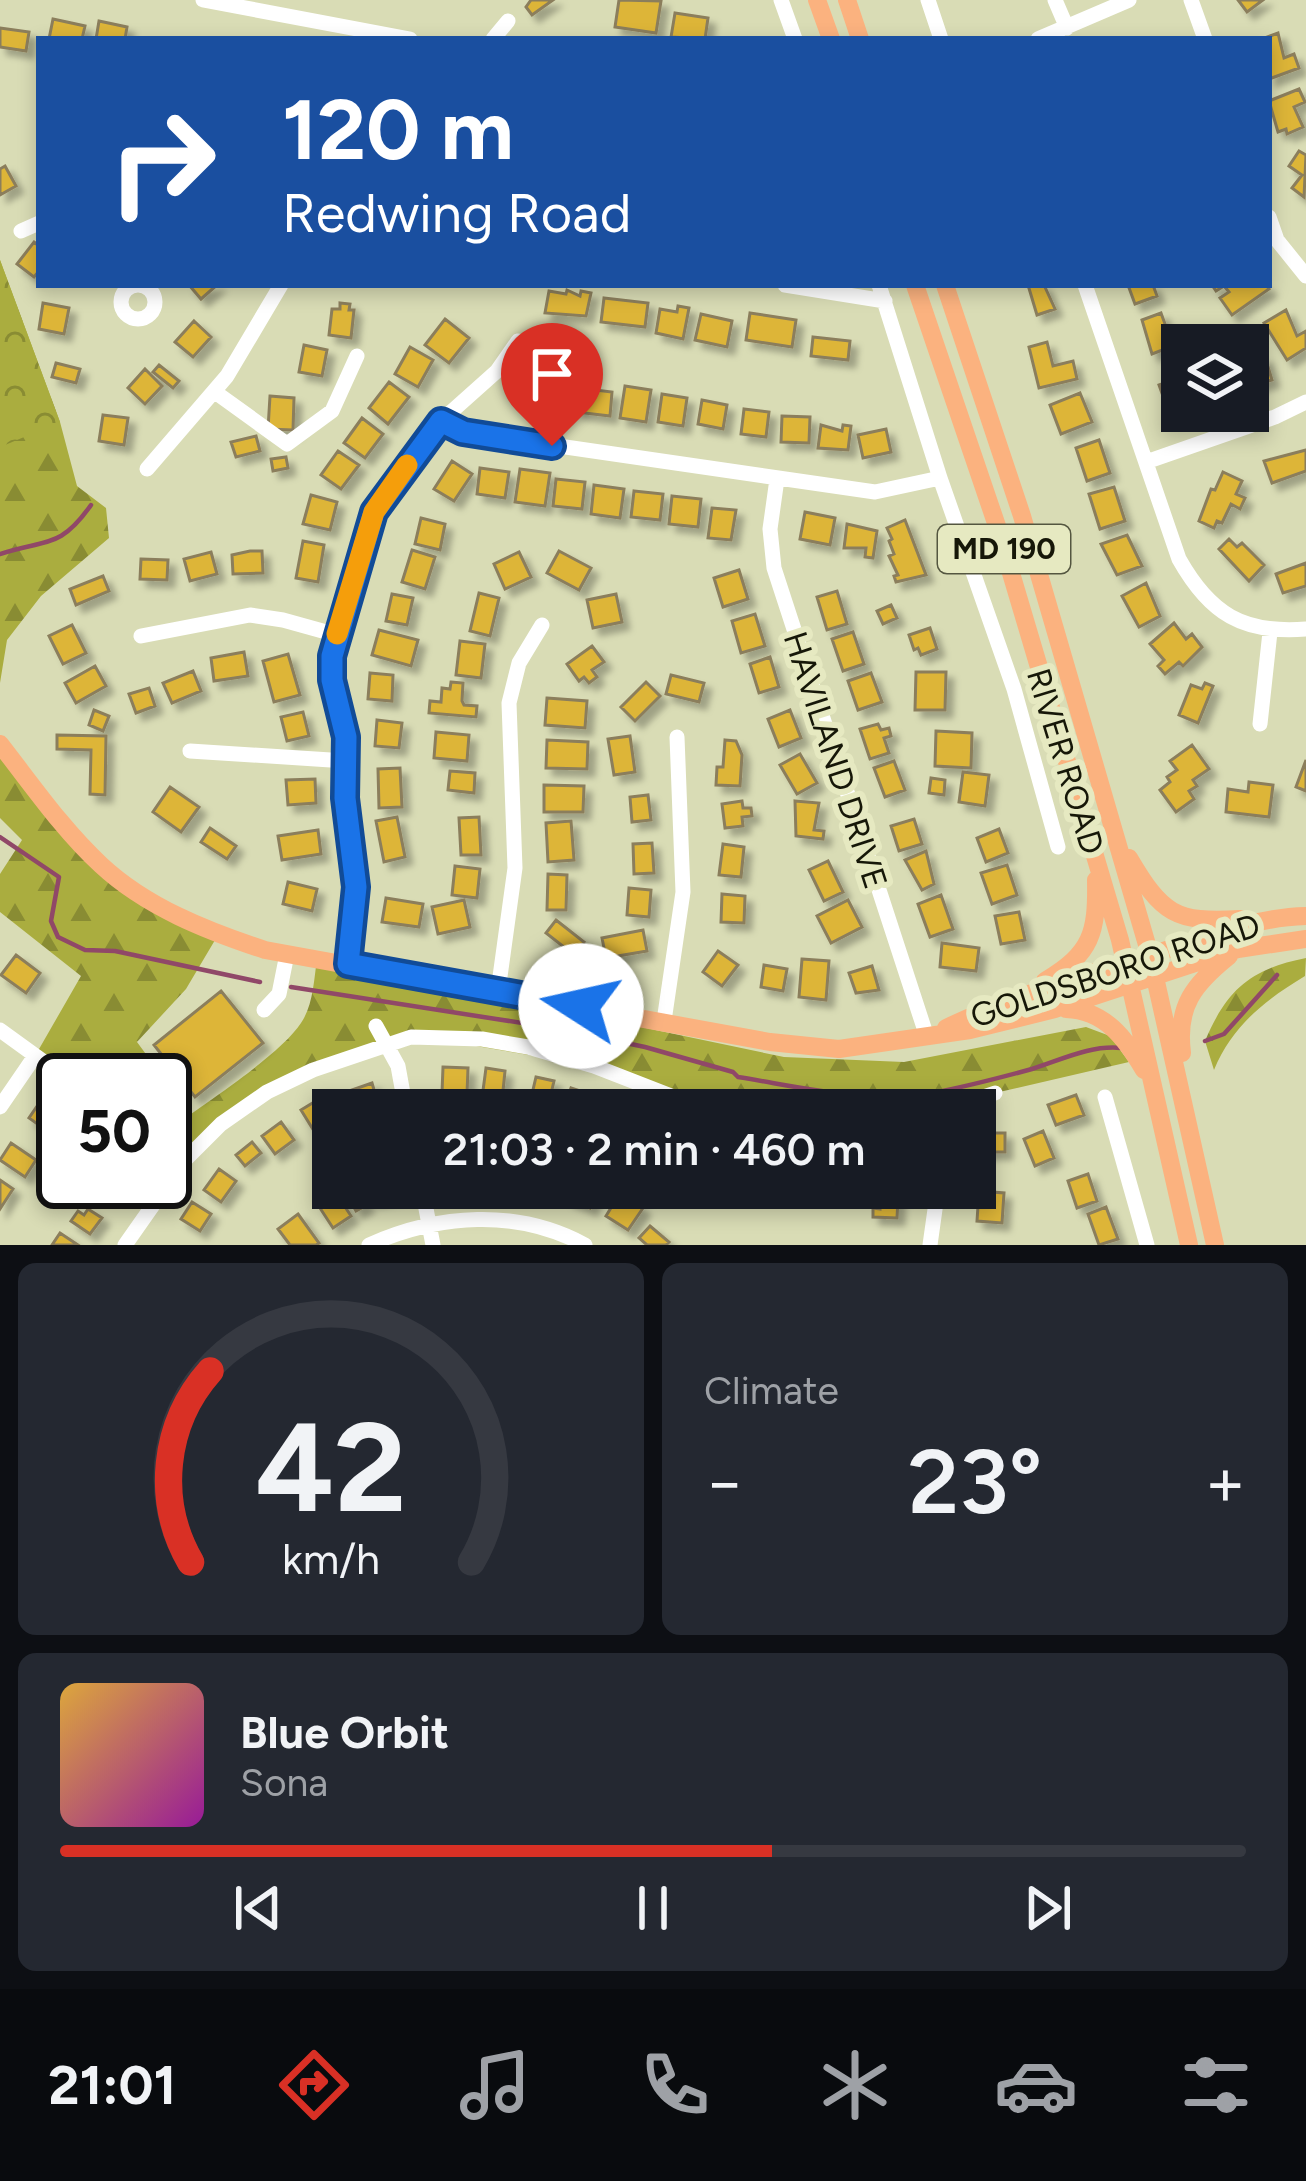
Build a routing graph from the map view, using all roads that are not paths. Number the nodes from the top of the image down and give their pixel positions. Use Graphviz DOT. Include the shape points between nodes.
graph roads {
  1 [pos="203,0"];
  2 [pos="781,0"];
  3 [pos="817,0"];
  4 [pos="847,0"];
  5 [pos="928,0"];
  6 [pos="1055,0"];
  7 [pos="1129,0"];
  8 [pos="1191,0"];
  9 [pos="508,21"];
  10 [pos="1067,28"];
  11 [pos="394,36"];
  12 [pos="496,36"];
  13 [pos="794,36"];
  14 [pos="830,36"];
  15 [pos="859,36"];
  16 [pos="940,36"];
  17 [pos="1046,36"];
  18 [pos="1204,36"];
  19 [pos="36,224"];
  20 [pos="1272,225"];
  21 [pos="21,230"];
  22 [pos="1306,276"];
  23 [pos="279,288"];
  24 [pos="821,288"];
  25 [pos="916,288"];
  26 [pos="946,288"];
  27 [pos="1086,288"];
  28 [pos="882,293"];
  29 [pos="518,341"];
  30 [pos="357,356"];
  31 [pos="215,392"];
  32 [pos="1306,402"];
  33 [pos="441,421"];
  34 [pos="1146,462"];
  35 [pos="147,469"];
  36 [pos="940,478"];
  37 [pos="777,479"];
  38 [pos="542,625"];
  39 [pos="1306,629"];
  40 [pos="1270,632"];
  41 [pos="337,635"];
  42 [pos="141,636"];
  43 [pos="1260,724"];
  44 [pos="677,737"];
  45 [pos="0,744"];
  46 [pos="190,751"];
  47 [pos="346,761"];
  48 [pos="1103,792"];
  49 [pos="1058,847"];
  50 [pos="1095,857"];
  51 [pos="1277,916"];
  52 [pos="1306,916"];
  53 [pos="1306,939"];
  54 [pos="1238,949"];
  55 [pos="287,954"];
  56 [pos="1150,955"];
  57 [pos="1126,962"];
  58 [pos="348,964"];
  59 [pos="1156,976"];
  60 [pos="1131,983"];
  61 [pos="498,991"];
  62 [pos="1015,998"];
  63 [pos="1055,1009"];
  64 [pos="263,1010"];
  65 [pos="664,1021"];
  66 [pos="376,1026"];
  67 [pos="0,1030"];
  68 [pos="927,1037"];
  69 [pos="386,1046"];
  70 [pos="35,1056"];
  71 [pos="402,1089"];
  72 [pos="653,1089"];
  73 [pos="1155,1089"];
  74 [pos="1106,1097"];
  75 [pos="0,1107"];
  76 [pos="1185,1112"];
  77 [pos="192,1153"];
  78 [pos="150,1209"];
  79 [pos="426,1209"];
  80 [pos="935,1209"];
  81 [pos="429,1226"];
  82 [pos="125,1245"];
  83 [pos="369,1245"];
  84 [pos="433,1245"];
  85 [pos="585,1245"];
  86 [pos="929,1245"];
  87 [pos="1147,1245"];
  88 [pos="1189,1245"];
  89 [pos="1215,1245"];
  1 -- 11 [label="street"];
  2 -- 13 [label="street"];
  3 -- 14 [label="main road"];
  4 -- 15 [label="main road"];
  5 -- 16 [label="street"];
  6 -- 10 [label="street"];
  7 -- 10 [label="street"];
  8 -- 18 [label="street"];
  9 -- 12 [label="street"];
  10 -- 17 [label="street"];
  19 -- 21 [label="street"];
  20 -- 22 [label="street"];
  23 -- 31 [label="street"];
  24 -- 28 [label="street"];
  25 -- 50 [label="main road, RIVER ROAD / MD 190"];
  26 -- 48 [label="main road, RIVER ROAD / MD 190"];
  27 -- 34 [label="street"];
  28 -- 36 [label="street"];
  29 -- 33 [label="street"];
  30 -- 31 [label="street" via="332,411 287,444"];
  31 -- 35 [label="street"];
  32 -- 34 [label="street"];
  33 -- 37 [label="street" via="463,432"];
  33 -- 41 [label="street" via="374,512"];
  34 -- 40 [label="street" via="1195,588 1232,619"];
  36 -- 37 [label="street" via="875,492"];
  36 -- 49 [label="street" via="1014,689"];
  37 -- 68 [label="street, HAVILAND DRIVE" via="774,568"];
  38 -- 61 [label="street" via="519,663 509,703 514,868"];
  39 -- 40 [label="street"];
  40 -- 43 [label="street"];
  41 -- 42 [label="street" via="250,615"];
  41 -- 47 [label="street" via="332,680"];
  44 -- 65 [label="street" via="683,892"];
  45 -- 55 [label="main road, GOLDSBORO ROAD" via="104,869 168,911"];
  46 -- 47 [label="street"];
  47 -- 58 [label="street" via="356,887"];
  48 -- 51 [label="main road" via="1127,855 1169,911 1196,922"];
  48 -- 56 [label="main road, RIVER ROAD / MD 190"];
  50 -- 57 [label="main road, RIVER ROAD / MD 190"];
  50 -- 62 [label="main road" via="1090,940 1064,970"];
  51 -- 52 [label="main road, GOLDSBORO ROAD"];
  51 -- 56 [label="main road, GOLDSBORO ROAD"];
  53 -- 54 [label="main road, GOLDSBORO ROAD"];
  54 -- 59 [label="main road, GOLDSBORO ROAD"];
  54 -- 76 [label="main road" via="1194,986 1181,1016"];
  55 -- 58 [label="main road, GOLDSBORO ROAD"];
  55 -- 64 [label="street" via="279,994"];
  56 -- 57 [label="main road, GOLDSBORO ROAD"];
  56 -- 59 [label="main road, RIVER ROAD / MD 190"];
  57 -- 60 [label="main road, RIVER ROAD / MD 190"];
  57 -- 62 [label="main road, GOLDSBORO ROAD"];
  58 -- 61 [label="main road, GOLDSBORO ROAD"];
  59 -- 60 [label="main road, GOLDSBORO ROAD"];
  59 -- 76 [label="main road, RIVER ROAD / MD 190"];
  60 -- 63 [label="main road, GOLDSBORO ROAD"];
  60 -- 73 [label="main road, RIVER ROAD / MD 190"];
  61 -- 65 [label="main road, GOLDSBORO ROAD"];
  62 -- 68 [label="main road, GOLDSBORO ROAD"];
  63 -- 68 [label="main road, GOLDSBORO ROAD"];
  63 -- 73 [label="main road" via="1075,1009 1122,1034"];
  65 -- 68 [label="main road, GOLDSBORO ROAD" via="839,1049"];
  66 -- 69 [label="street"];
  67 -- 70 [label="street"];
  69 -- 71 [label="street"];
  69 -- 72 [label="street" via="423,1036 482,1039"];
  69 -- 77 [label="street" via="267,1091"];
  70 -- 75 [label="street"];
  73 -- 88 [label="main road, RIVER ROAD / MD 190"];
  74 -- 87 [label="street"];
  76 -- 89 [label="main road, RIVER ROAD / MD 190"];
  78 -- 82 [label="street"];
  79 -- 81 [label="street"];
  80 -- 86 [label="street"];
  81 -- 83 [label="street"];
  81 -- 84 [label="street"];
  81 -- 85 [label="street" via="512,1219"];
}
